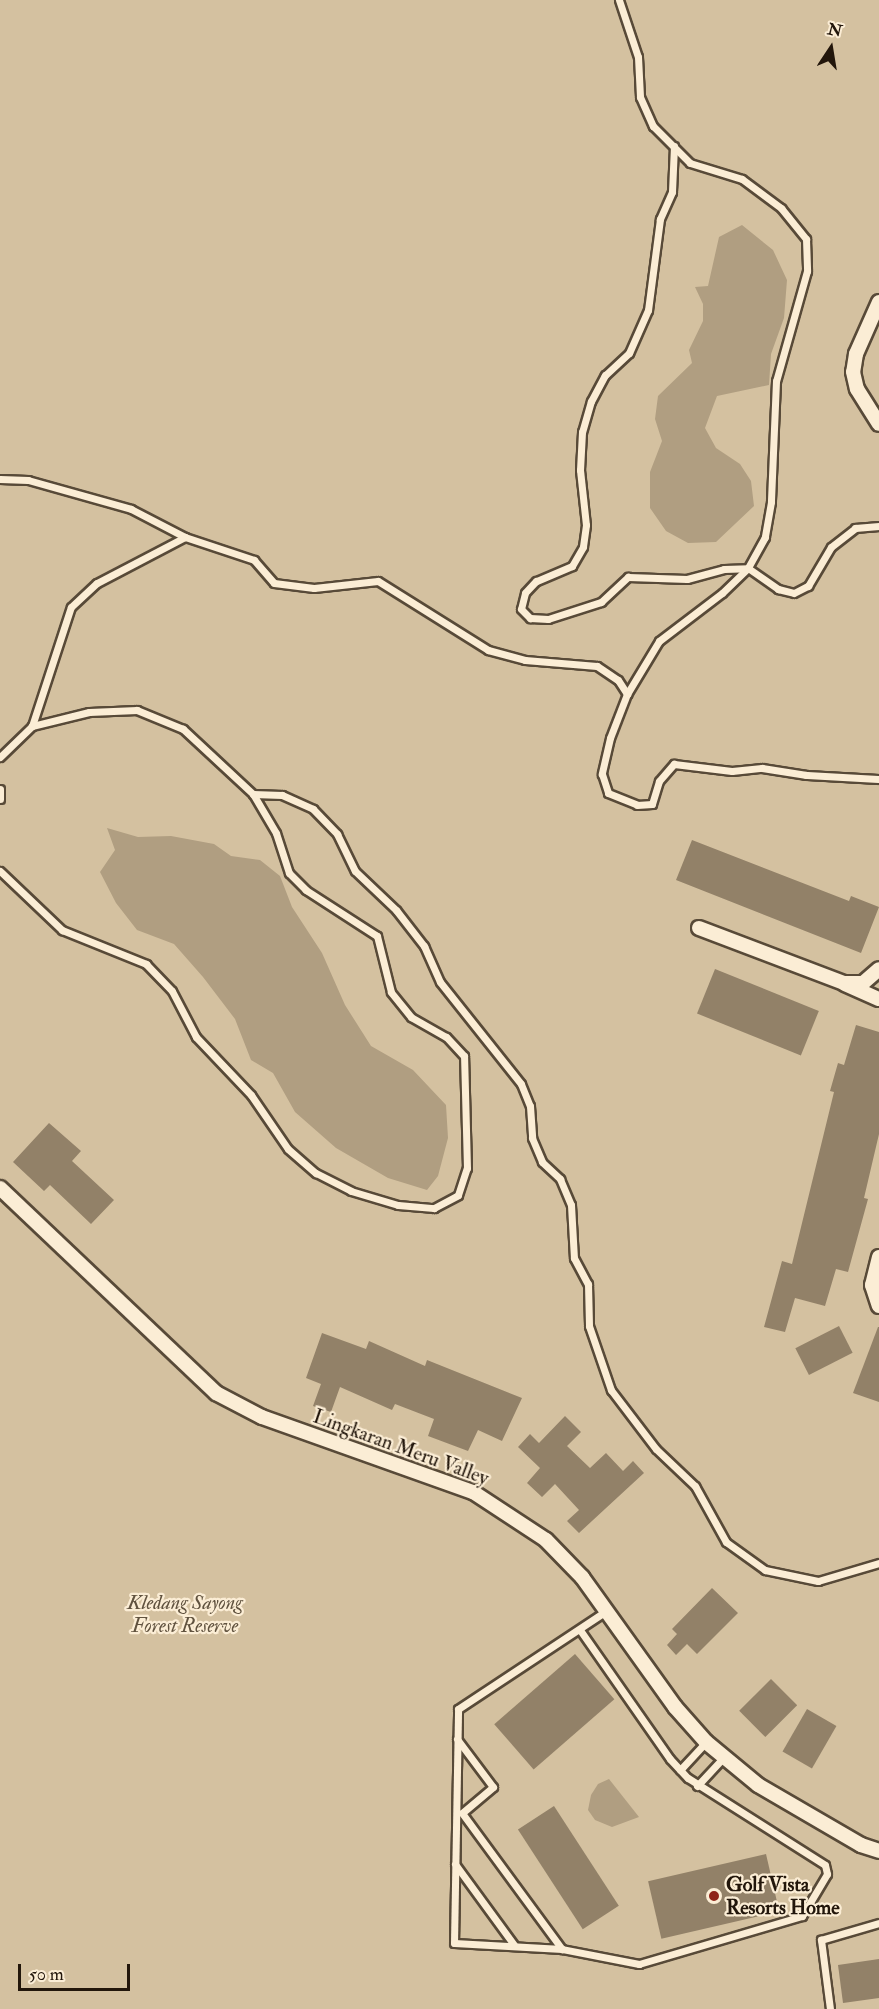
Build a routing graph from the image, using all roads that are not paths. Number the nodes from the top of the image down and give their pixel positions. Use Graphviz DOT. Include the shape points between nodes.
graph roads {
  1 [pos="619,0"];
  2 [pos="674,146"];
  3 [pos="879,302"];
  4 [pos="879,424"];
  5 [pos="0,479"];
  6 [pos="879,526"];
  7 [pos="185,537"];
  8 [pos="748,568"];
  9 [pos="627,694"];
  10 [pos="32,726"];
  11 [pos="0,757"];
  12 [pos="879,779"];
  13 [pos="0,789"];
  14 [pos="253,794"];
  15 [pos="0,799"];
  16 [pos="0,871"];
  17 [pos="699,928"];
  18 [pos="879,969"];
  19 [pos="844,983"];
  20 [pos="879,999"];
  21 [pos="0,1188"];
  22 [pos="879,1257"];
  23 [pos="879,1306"];
  24 [pos="879,1563"];
  25 [pos="606,1611"];
  26 [pos="580,1630"];
  27 [pos="457,1738"];
  28 [pos="706,1742"];
  29 [pos="723,1758"];
  30 [pos="680,1770"];
  31 [pos="697,1786"];
  32 [pos="459,1813"];
  33 [pos="879,1851"];
  34 [pos="454,1864"];
  35 [pos="879,1923"];
  36 [pos="514,1945"];
  37 [pos="562,1949"];
  38 [pos="830,2009"];
  1 -- 2 [label="lane" via="638,57 640,97 654,126"];
  2 -- 8 [label="lane" via="690,163 742,179 781,208 806,239 807,271 776,381 771,502 765,537"];
  2 -- 8 [label="lane" via="672,192 660,219 648,310 629,352 605,375 591,400 582,432 580,470 586,525 583,547 572,566 536,581 525,593 521,609 530,618 548,619 601,602 628,577 687,579 724,569"];
  3 -- 4 [label="street" via="856,354 853,372 857,389"];
  5 -- 7 [label="lane" via="28,480 84,494 131,509"];
  6 -- 8 [label="lane" via="855,528 831,547 808,586 794,593 778,589"];
  7 -- 9 [label="lane" via="254,560 274,583 314,588 378,581 488,650 525,660 597,666 618,680"];
  7 -- 10 [label="lane" via="97,583 71,607"];
  8 -- 9 [label="lane" via="659,641"];
  9 -- 12 [label="lane" via="610,738 602,774 608,793 637,805 652,804 658,782 674,764"];
  10 -- 11 [label="lane"];
  10 -- 14 [label="lane" via="88,712 137,710 183,729"];
  13 -- 15 [label="lane"];
  14 -- 16 [label="lane" via="276,833 289,873 306,890 377,936 391,992 411,1017 446,1037 464,1056 467,1168 458,1195 434,1208 398,1206 351,1191 316,1173 288,1149 251,1095 196,1037 172,990 146,964 62,930"];
  14 -- 24 [label="lane" via="282,795 313,809 337,834 355,871 403,919 424,946 440,982 521,1084 530,1106 532,1138 542,1162 560,1179 571,1205 574,1258 588,1284 589,1326 611,1390 656,1449 695,1486 726,1542 765,1570 818,1581"];
  17 -- 19 [label="street"];
  18 -- 19 [label="street" via="863,983"];
  19 -- 20 [label="street"];
  21 -- 25 [label="street, Lingkaran Meru Valley" via="216,1393 262,1417 445,1479 498,1505 565,1557"];
  22 -- 23 [label="street" via="872,1285"];
  25 -- 26 [label="lane"];
  25 -- 28 [label="street, Lingkaran Meru Valley" via="675,1707"];
  26 -- 27 [label="lane" via="570,1631 458,1709"];
  26 -- 30 [label="lane"];
  27 -- 32 [label="lane"];
  27 -- 32 [label="lane" via="494,1787"];
  28 -- 29 [label="street, Lingkaran Meru Valley"];
  28 -- 30 [label="lane"];
  29 -- 31 [label="lane"];
  29 -- 33 [label="street, Lingkaran Meru Valley" via="758,1785 861,1845"];
  30 -- 31 [label="lane"];
  31 -- 37 [label="lane" via="825,1865 827,1874 802,1916 639,1964"];
  32 -- 34 [label="lane"];
  32 -- 37 [label="lane"];
  34 -- 36 [label="lane"];
  34 -- 36 [label="lane" via="454,1943"];
  35 -- 38 [label="lane" via="821,1940"];
  36 -- 37 [label="lane"];
}
